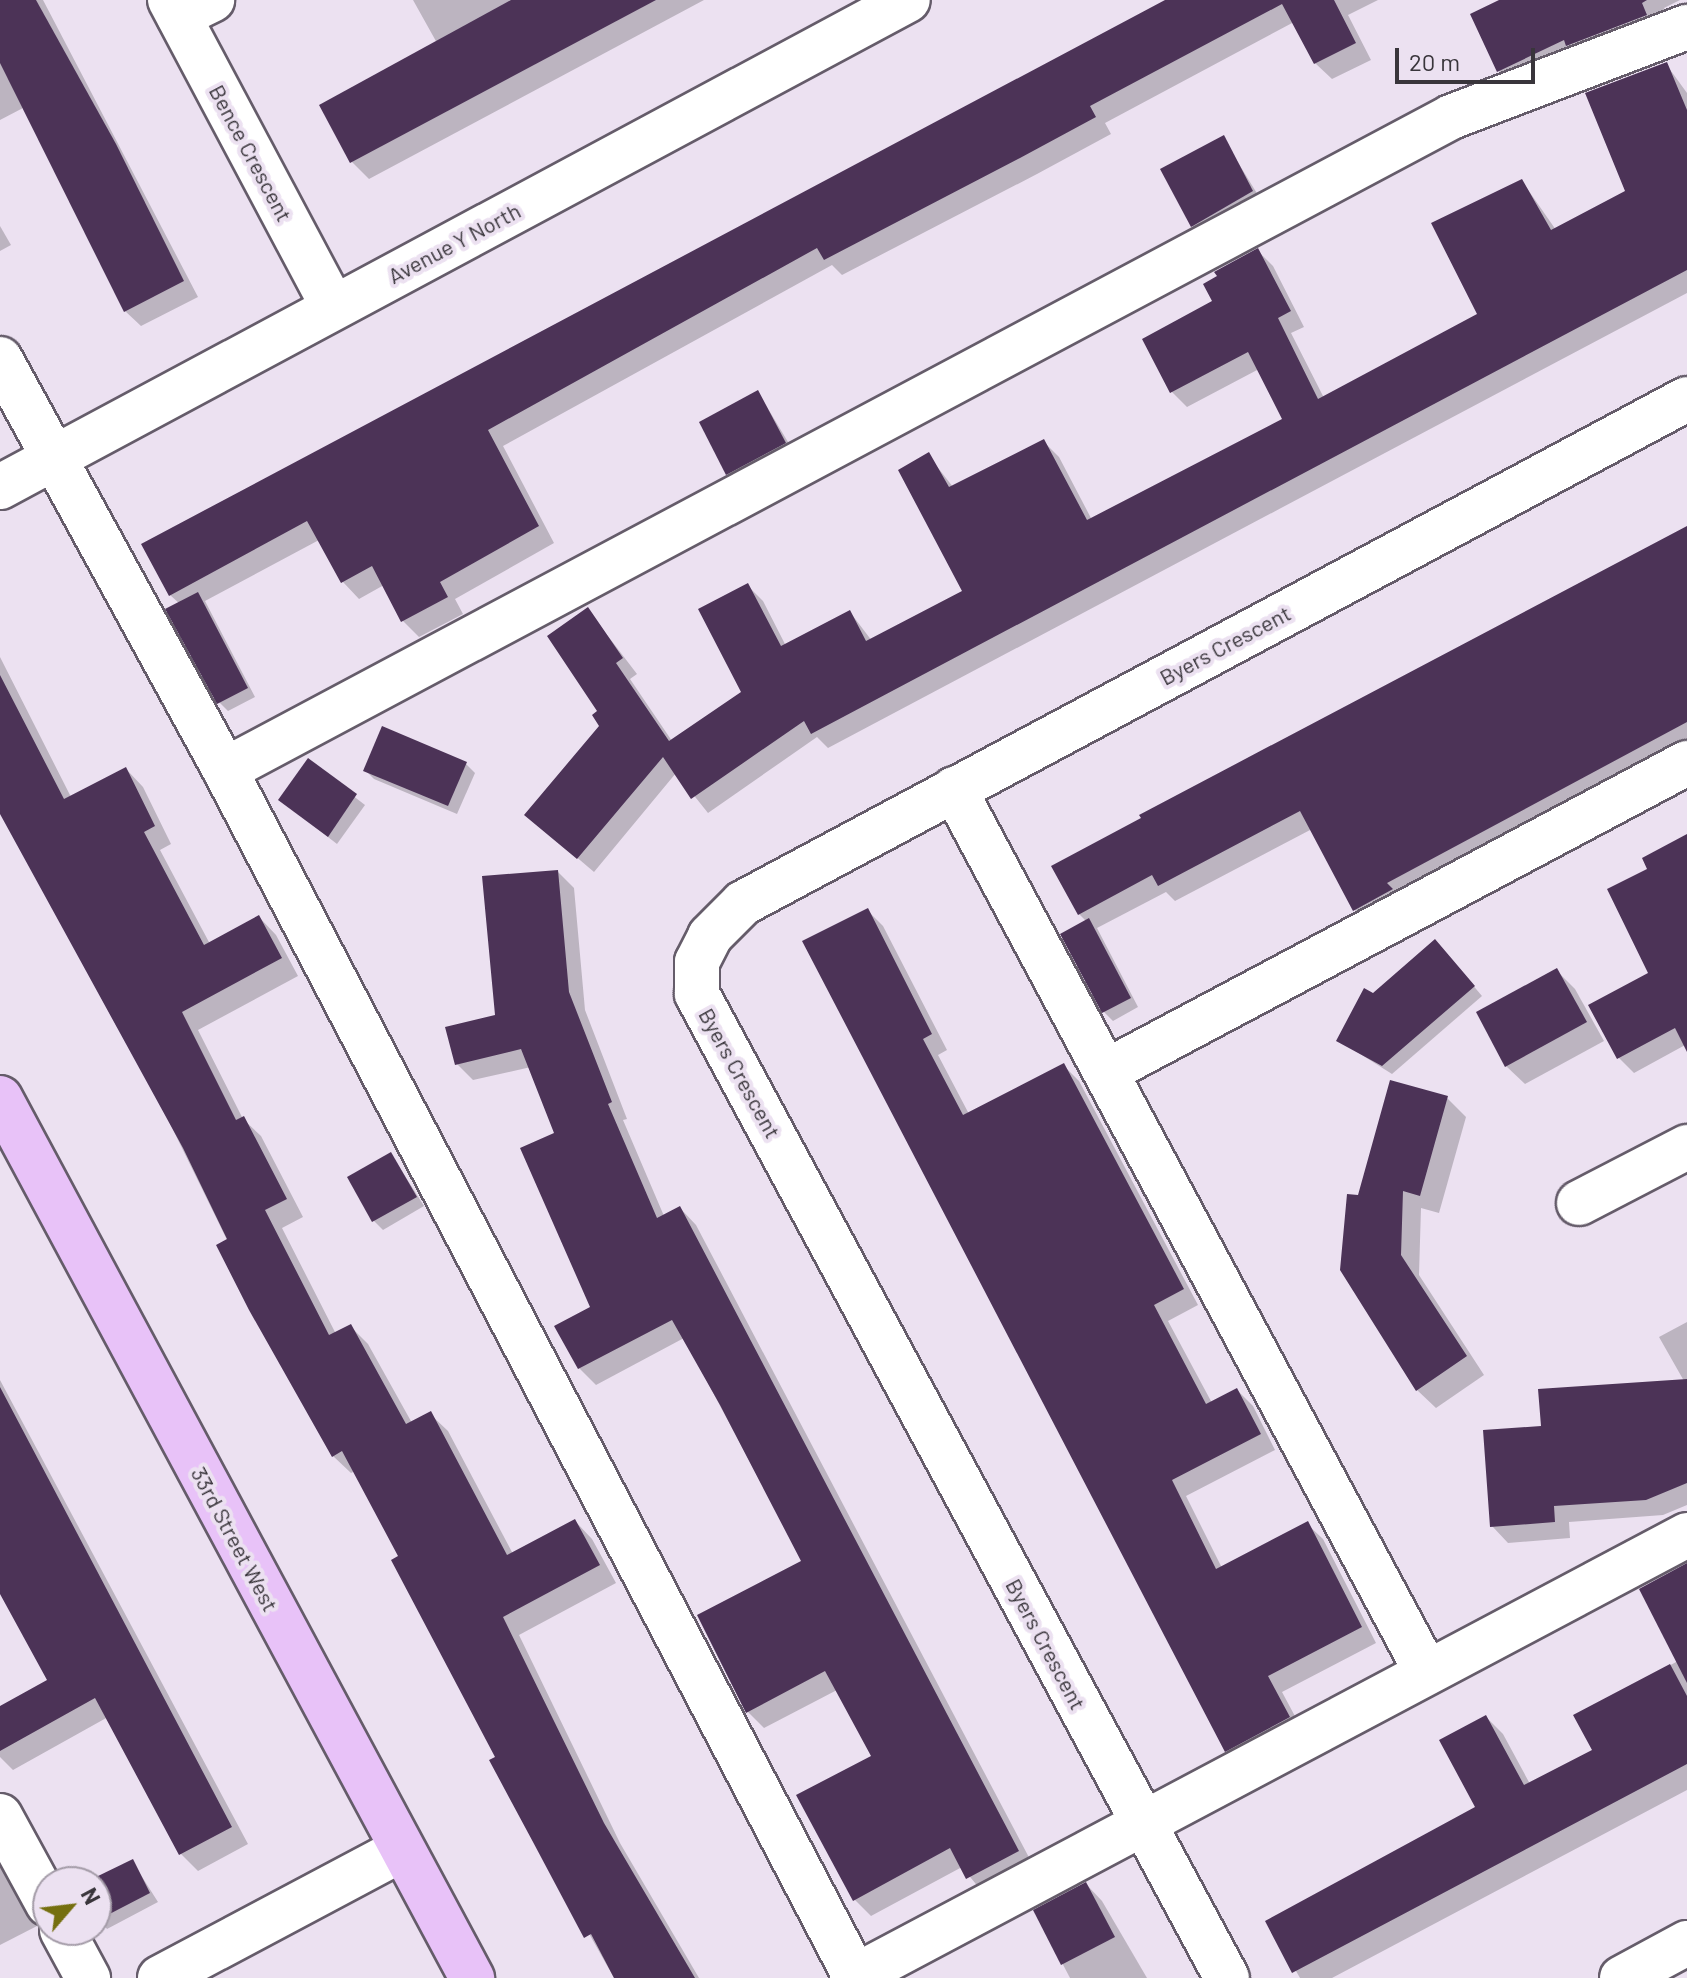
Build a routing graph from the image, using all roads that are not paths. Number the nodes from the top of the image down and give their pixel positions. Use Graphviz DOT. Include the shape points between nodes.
graph roads {
  1 [pos="897,3"];
  2 [pos="187,5"];
  3 [pos="1687,27"];
  4 [pos="333,306"];
  5 [pos="0,359"];
  6 [pos="1687,399"];
  7 [pos="51,459"];
  8 [pos="0,487"];
  9 [pos="1687,763"];
  10 [pos="225,770"];
  11 [pos="954,789"];
  12 [pos="1107,1071"];
  13 [pos="0,1098"];
  14 [pos="1687,1147"];
  15 [pos="1579,1203"];
  16 [pos="1687,1535"];
  17 [pos="1426,1671"];
  18 [pos="0,1816"];
  19 [pos="1142,1824"];
  20 [pos="401,1850"];
  21 [pos="32,1875"];
  22 [pos="1687,1943"];
  23 [pos="71,1946"];
  24 [pos="855,1977"];
  25 [pos="88,1978"];
  26 [pos="160,1978"];
  27 [pos="472,1978"];
  28 [pos="1227,1978"];
  29 [pos="1622,1978"];
  1 -- 4 [label="street, Avenue Y North"];
  2 -- 4 [label="street, Bence Crescent"];
  3 -- 10 [label="street" via="1451,117"];
  4 -- 7 [label="street, Avenue Y North"];
  5 -- 7 [label="street"];
  6 -- 11 [label="street, Byers Crescent"];
  7 -- 8 [label="street, Avenue Y North"];
  7 -- 10 [label="street"];
  9 -- 12 [label="street"];
  10 -- 24 [label="street"];
  11 -- 12 [label="street"];
  11 -- 19 [label="street, Byers Crescent" via="743,903 710,936 697,962 697,994"];
  12 -- 17 [label="street"];
  13 -- 20 [label="main road, 33rd Street West"];
  14 -- 15 [label="street"];
  16 -- 17 [label="street"];
  17 -- 19 [label="street"];
  18 -- 21 [label="street"];
  19 -- 24 [label="street"];
  19 -- 28 [label="street, Byers Crescent"];
  20 -- 26 [label="street"];
  20 -- 27 [label="main road, 33rd Street West"];
  22 -- 29 [label="street"];
  23 -- 25 [label="street"];
}
